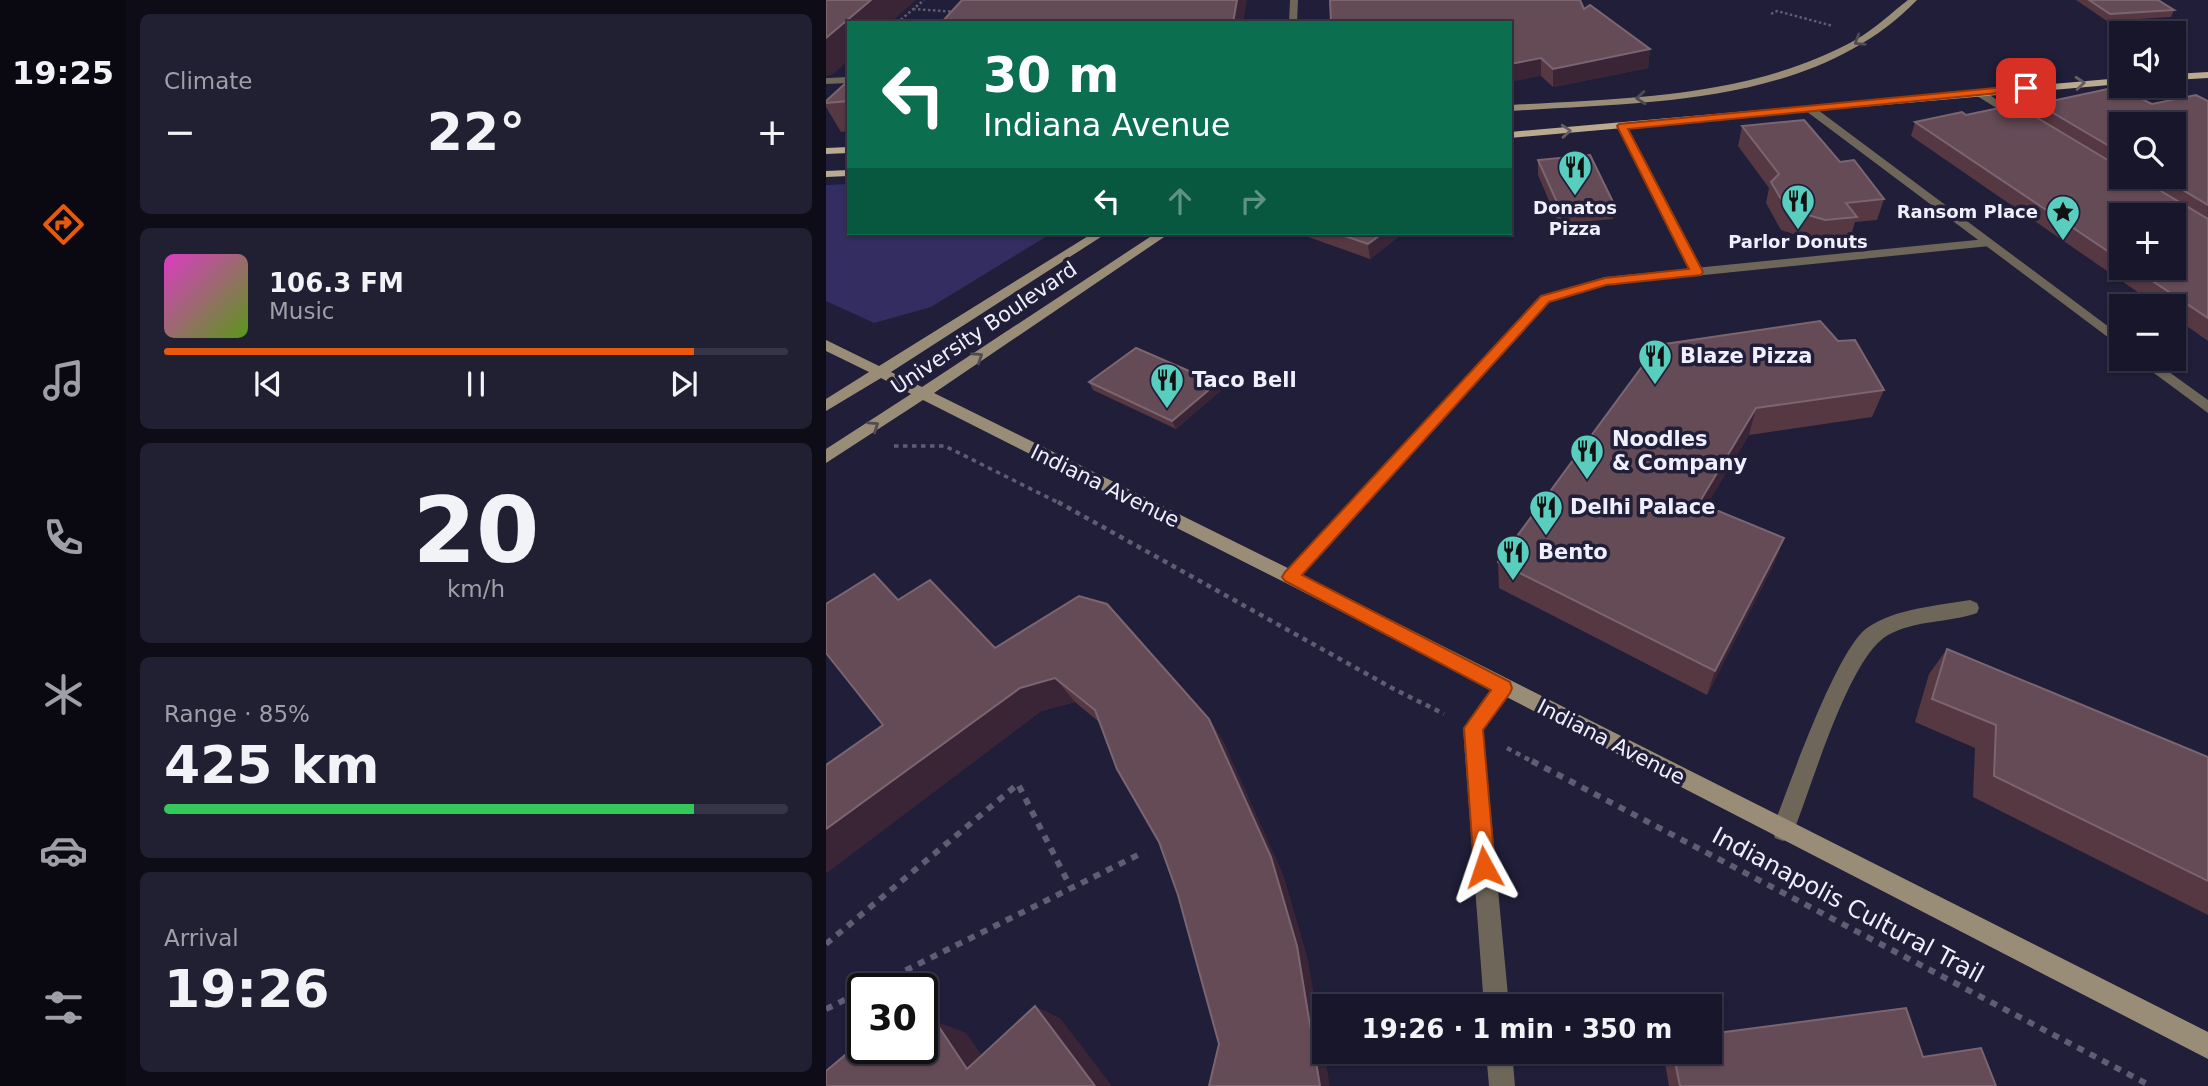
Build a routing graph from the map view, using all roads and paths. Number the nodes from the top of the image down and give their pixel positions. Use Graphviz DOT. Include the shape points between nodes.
graph roads {
  1 [pos="924,0"];
  2 [pos="1294,0"];
  3 [pos="1913,0"];
  4 [pos="913,9"];
  5 [pos="966,12"];
  6 [pos="899,21"];
  7 [pos="1293,21"];
  8 [pos="2208,75"];
  9 [pos="2186,76"];
  10 [pos="826,80"];
  11 [pos="847,80"];
  12 [pos="2109,81"];
  13 [pos="1978,92"];
  14 [pos="2179,98"];
  15 [pos="1512,108"];
  16 [pos="1811,109"];
  17 [pos="2208,113"];
  18 [pos="1622,126"];
  19 [pos="2043,132"];
  20 [pos="1512,135"];
  21 [pos="847,150"];
  22 [pos="826,151"];
  23 [pos="847,173"];
  24 [pos="826,174"];
  25 [pos="1098,235"];
  26 [pos="1161,235"];
  27 [pos="1986,243"];
  28 [pos="1697,272"];
  29 [pos="2109,334"];
  30 [pos="826,345"];
  31 [pos="2158,371"];
  32 [pos="877,372"];
  33 [pos="921,395"];
  34 [pos="826,406"];
  35 [pos="2208,408"];
  36 [pos="891,446"];
  37 [pos="826,457"];
  38 [pos="1290,577"];
  39 [pos="1970,608"];
  40 [pos="1392,688"];
  41 [pos="1503,688"];
  42 [pos="1527,759"];
  43 [pos="1783,830"];
  44 [pos="1144,852"];
  45 [pos="1071,888"];
  46 [pos="826,944"];
  47 [pos="900,973"];
  48 [pos="1495,994"];
  49 [pos="847,999"];
  50 [pos="826,1009"];
  51 [pos="2208,1046"];
  52 [pos="1500,1064"];
  53 [pos="1502,1086"];
  54 [pos="2151,1086"];
  1 -- 4 [label="path"];
  2 -- 7 [label="street"];
  3 -- 15 [label="main road, one-way" via="1860,41 1776,76 1666,96"];
  4 -- 5 [label="path"];
  4 -- 6 [label="path"];
  8 -- 9 [label="main road"];
  10 -- 11 [label="street"];
  13 -- 12 [label="main road, one-way"];
  13 -- 16 [label="main road"];
  13 -- 19 [label="street"];
  14 -- 17 [label="street"];
  16 -- 18 [label="main road"];
  16 -- 27 [label="street"];
  20 -- 18 [label="main road, one-way"];
  18 -- 28 [label="street"];
  21 -- 22 [label="main road"];
  23 -- 24 [label="main road"];
  25 -- 32 [label="main road, University Boulevard"];
  33 -- 26 [label="main road, University Boulevard, one-way"];
  27 -- 28 [label="street"];
  27 -- 29 [label="street"];
  28 -- 38 [label="street" via="1605,281 1545,299"];
  30 -- 32 [label="main road, Indiana Avenue"];
  31 -- 35 [label="street"];
  32 -- 33 [label="main road, Indiana Avenue"];
  32 -- 34 [label="main road, University Boulevard"];
  37 -- 33 [label="main road, University Boulevard, one-way"];
  33 -- 38 [label="main road, Indiana Avenue"];
  36 -- 40 [label="path" via="945,446 1030,487"];
  38 -- 41 [label="main road, Indiana Avenue"];
  39 -- 43 [label="street" via="1911,618 1869,637 1843,682"];
  41 -- 43 [label="main road, Indiana Avenue"];
  41 -- 48 [label="street" via="1473,728"];
  42 -- 54 [label="path, Indianapolis Cultural Trail"];
  43 -- 51 [label="main road, Indiana Avenue"];
  44 -- 45 [label="path"];
  45 -- 46 [label="path" via="1018,784"];
  45 -- 47 [label="path"];
  49 -- 50 [label="path"];
  52 -- 53 [label="street"];
}
